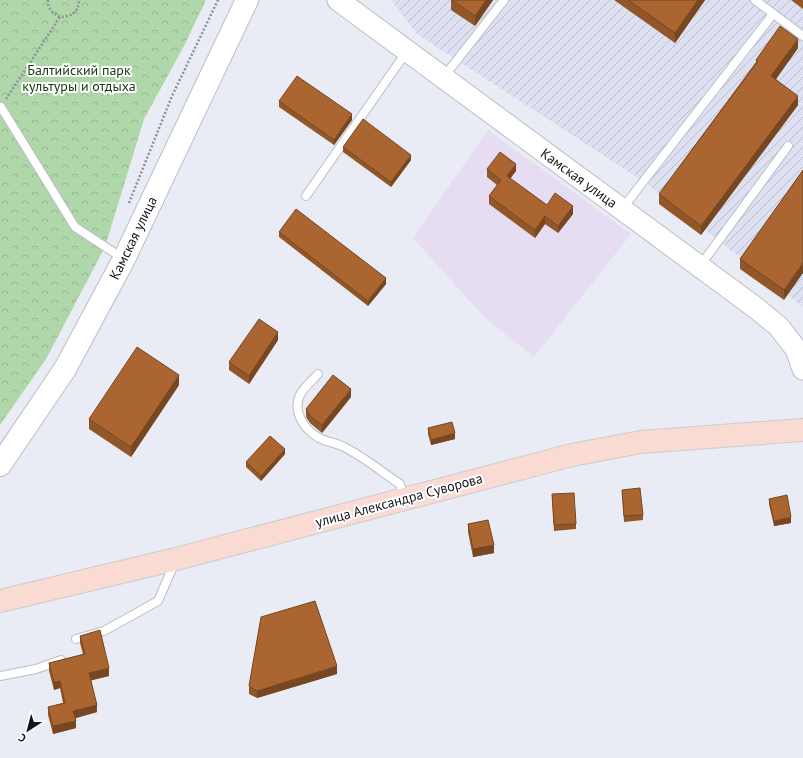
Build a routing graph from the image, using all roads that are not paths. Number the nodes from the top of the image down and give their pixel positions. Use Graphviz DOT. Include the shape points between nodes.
graph roads {
  1 [pos="247,0"];
  2 [pos="338,0"];
  3 [pos="504,0"];
  4 [pos="755,0"];
  5 [pos="773,14"];
  6 [pos="803,36"];
  7 [pos="407,51"];
  8 [pos="443,78"];
  9 [pos="0,107"];
  10 [pos="788,146"];
  11 [pos="306,196"];
  12 [pos="622,209"];
  13 [pos="124,259"];
  14 [pos="700,267"];
  15 [pos="803,369"];
  16 [pos="318,374"];
  17 [pos="803,430"];
  18 [pos="0,465"];
  19 [pos="404,498"];
  20 [pos="176,559"];
  21 [pos="0,601"];
  22 [pos="76,639"];
  23 [pos="61,660"];
  24 [pos="0,676"];
  1 -- 13 [label="main road, Камская улица"];
  2 -- 7 [label="street, Камская улица"];
  3 -- 8 [label="lane"];
  4 -- 5 [label="lane"];
  5 -- 6 [label="lane"];
  5 -- 12 [label="lane"];
  7 -- 8 [label="street, Камская улица"];
  7 -- 11 [label="lane"];
  8 -- 12 [label="street, Камская улица"];
  9 -- 13 [label="lane" via="75,227"];
  10 -- 14 [label="lane"];
  12 -- 14 [label="street, Камская улица"];
  13 -- 18 [label="main road, Камская улица" via="65,369"];
  14 -- 15 [label="street, Камская улица" via="779,327 796,349"];
  16 -- 19 [label="lane" via="298,400 301,421 308,431 318,438 344,446 400,484"];
  17 -- 19 [label="main road, улица Александра Суворова" via="641,442 572,455"];
  19 -- 20 [label="main road, улица Александра Суворова"];
  20 -- 21 [label="main road, улица Александра Суворова"];
  20 -- 22 [label="lane" via="158,601 104,631"];
  23 -- 24 [label="lane" via="36,669"];
}
